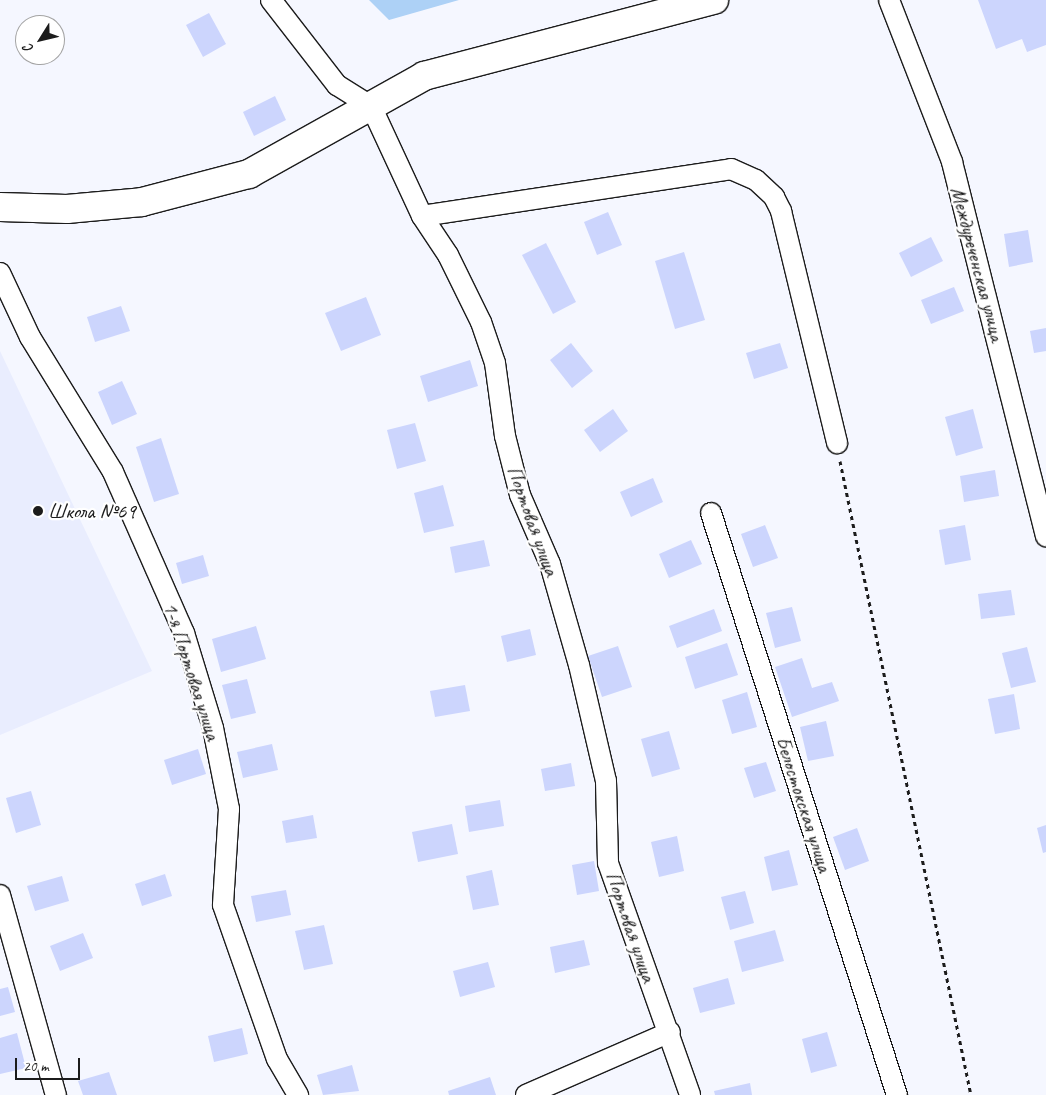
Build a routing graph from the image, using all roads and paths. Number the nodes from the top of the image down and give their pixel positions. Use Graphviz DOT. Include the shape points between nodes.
graph roads {
  1 [pos="271,0"];
  2 [pos="714,0"];
  3 [pos="889,0"];
  4 [pos="371,106"];
  5 [pos="0,207"];
  6 [pos="422,216"];
  7 [pos="0,273"];
  8 [pos="837,443"];
  9 [pos="711,513"];
  10 [pos="1046,536"];
  11 [pos="0,895"];
  12 [pos="670,1032"];
  13 [pos="56,1095"];
  14 [pos="298,1095"];
  15 [pos="526,1095"];
  16 [pos="690,1095"];
  17 [pos="898,1095"];
  18 [pos="971,1095"];
  1 -- 4 [label="street" via="337,85"];
  2 -- 4 [label="street" via="486,56 424,76"];
  3 -- 10 [label="street, Междуреченская улица" via="952,162"];
  4 -- 5 [label="street" via="249,174 142,202 67,210"];
  4 -- 6 [label="street, Портовая улица"];
  6 -- 8 [label="street" via="731,169 756,180 774,197 781,211"];
  6 -- 12 [label="street, Портовая улица" via="461,280 495,363 504,436 520,495 550,564 580,665 606,781 608,863"];
  7 -- 14 [label="street, 1-я Портовая улица" via="30,337 113,472 184,633 213,728 229,809 223,905 277,1058"];
  8 -- 18 [label="path"];
  9 -- 17 [label="street, Белостокская улица"];
  11 -- 13 [label="street"];
  12 -- 15 [label="street"];
  12 -- 16 [label="street, Портовая улица"];
}
